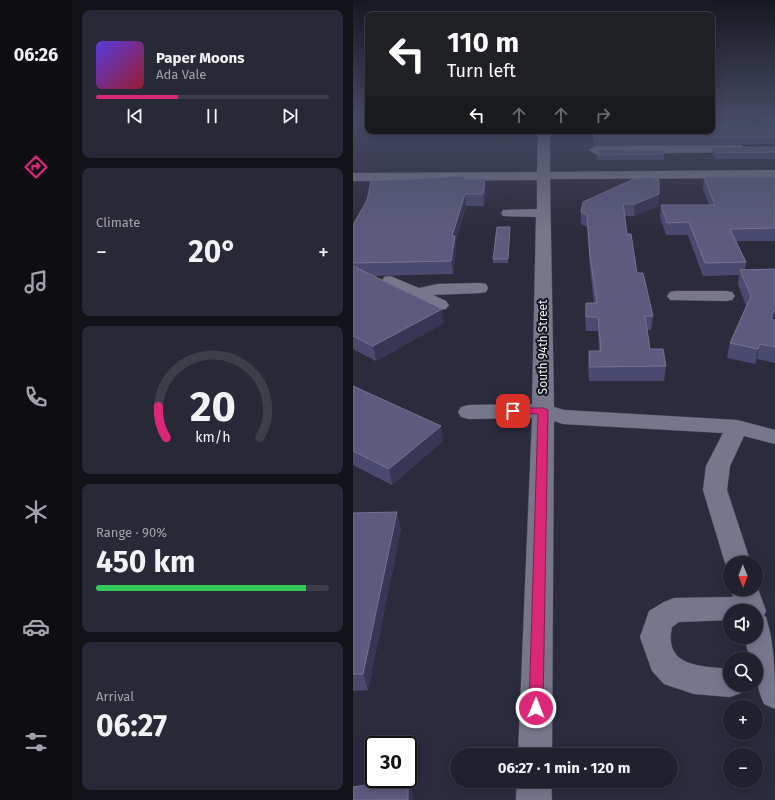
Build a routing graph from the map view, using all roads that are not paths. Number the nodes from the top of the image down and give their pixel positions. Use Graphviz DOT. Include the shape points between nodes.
graph roads {
  1 [pos="544,155"];
  2 [pos="680,155"];
  3 [pos="696,155"];
  4 [pos="775,174"];
  5 [pos="697,175"];
  6 [pos="544,176"];
  7 [pos="354,179"];
  8 [pos="508,213"];
  9 [pos="544,213"];
  10 [pos="390,281"];
  11 [pos="480,288"];
  12 [pos="417,294"];
  13 [pos="675,296"];
  14 [pos="726,296"];
  15 [pos="441,305"];
  16 [pos="543,410"];
  17 [pos="469,412"];
  18 [pos="737,427"];
  19 [pos="775,437"];
  20 [pos="736,556"];
  21 [pos="723,609"];
  22 [pos="759,644"];
  23 [pos="723,682"];
  24 [pos="768,686"];
  25 [pos="535,748"];
  26 [pos="534,788"];
  27 [pos="534,800"];
  1 -- 6 [label="street, South 94th Street"];
  2 -- 5 [label="street" via="684,166"];
  3 -- 5 [label="street" via="700,165"];
  4 -- 5 [label="street"];
  5 -- 6 [label="street"];
  6 -- 7 [label="street"];
  6 -- 9 [label="street, South 94th Street"];
  8 -- 9 [label="street"];
  9 -- 16 [label="street, South 94th Street"];
  10 -- 12 [label="street"];
  11 -- 12 [label="street" via="439,289"];
  12 -- 15 [label="street"];
  13 -- 14 [label="street"];
  16 -- 17 [label="street"];
  16 -- 18 [label="street" via="563,417"];
  16 -- 25 [label="street, South 94th Street"];
  18 -- 19 [label="street"];
  18 -- 20 [label="street" via="718,466 715,490"];
  21 -- 23 [label="street" via="674,610 659,620 655,637 663,661 675,674 694,680"];
  22 -- 24 [label="street"];
  26 -- 27 [label="street"];
}
